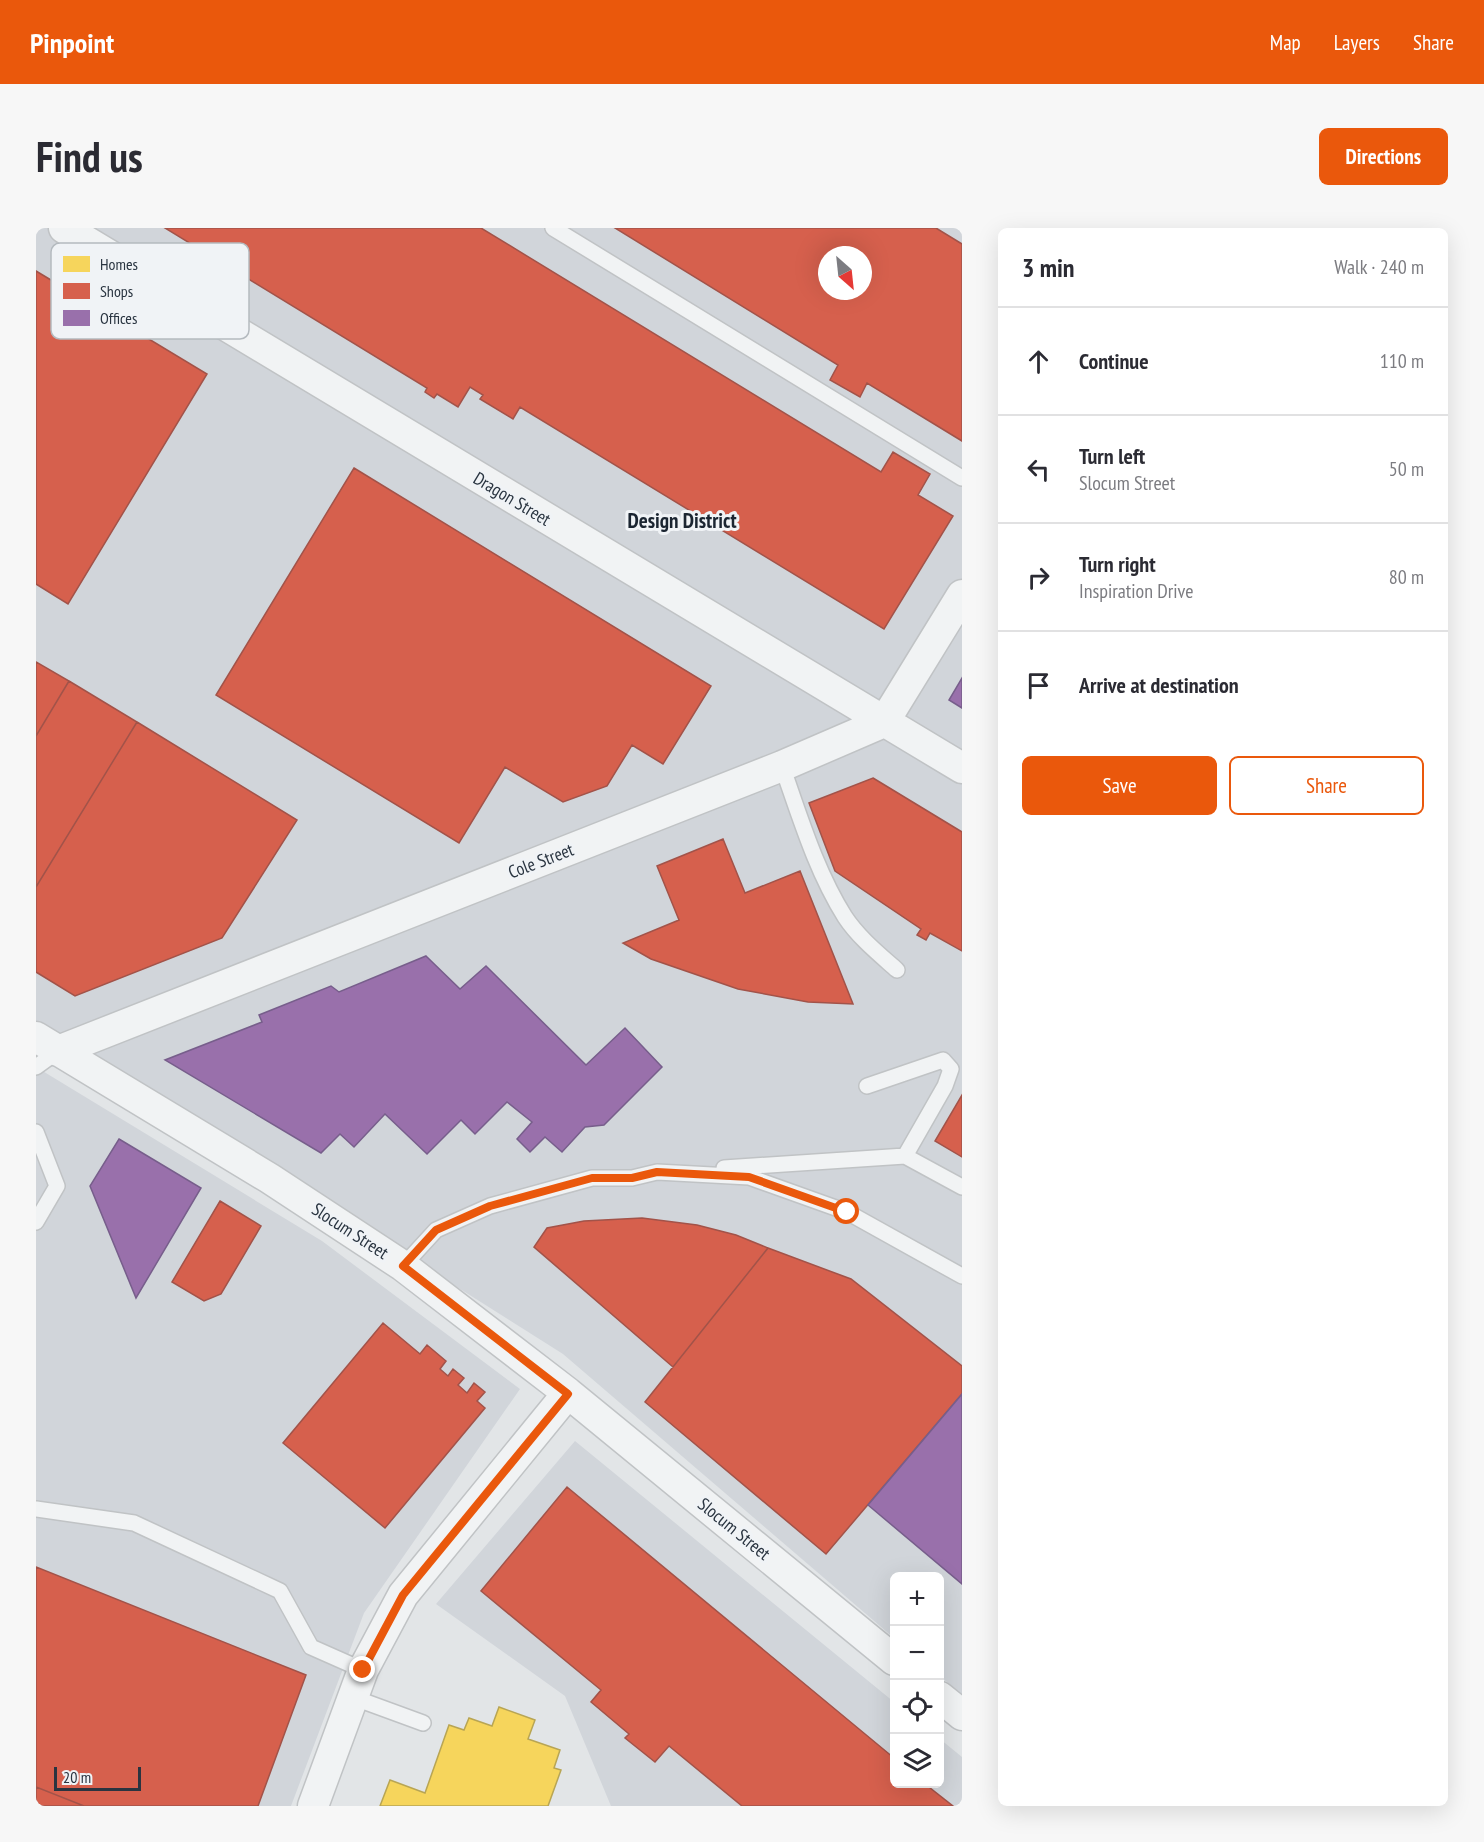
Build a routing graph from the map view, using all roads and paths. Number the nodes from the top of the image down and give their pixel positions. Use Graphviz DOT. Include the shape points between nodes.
graph roads {
  1 [pos="64,228"];
  2 [pos="553,228"];
  3 [pos="89,243"];
  4 [pos="248,339"];
  5 [pos="962,478"];
  6 [pos="962,595"];
  7 [pos="884,722"];
  8 [pos="782,766"];
  9 [pos="962,768"];
  10 [pos="897,970"];
  11 [pos="43,1052"];
  12 [pos="867,1086"];
  13 [pos="36,1132"];
  14 [pos="904,1156"];
  15 [pos="657,1172"];
  16 [pos="962,1187"];
  17 [pos="36,1222"];
  18 [pos="403,1266"];
  19 [pos="962,1276"];
  20 [pos="568,1394"];
  21 [pos="36,1509"];
  22 [pos="890,1657"];
  23 [pos="363,1670"];
  24 [pos="352,1697"];
  25 [pos="423,1723"];
  26 [pos="313,1806"];
  1 -- 3 [label="street, Dragon Street"];
  2 -- 5 [label="lane"];
  4 -- 7 [label="street, Dragon Street"];
  6 -- 7 [label="street"];
  7 -- 8 [label="street, Cole Street"];
  7 -- 9 [label="street, Dragon Street"];
  8 -- 10 [label="lane" via="816,861 836,901 864,940"];
  8 -- 11 [label="street, Cole Street"];
  11 -- 18 [label="street, Slocum Street" via="268,1178"];
  12 -- 14 [label="lane" via="943,1060 951,1069"];
  13 -- 17 [label="lane" via="57,1186"];
  14 -- 15 [label="lane"];
  14 -- 16 [label="lane"];
  15 -- 18 [label="lane" via="632,1178 592,1178 490,1206 436,1230"];
  15 -- 19 [label="lane" via="749,1177 847,1212"];
  18 -- 20 [label="street, Slocum Street"];
  20 -- 22 [label="street, Slocum Street"];
  20 -- 23 [label="street" via="403,1595"];
  21 -- 23 [label="lane" via="134,1523 280,1591 311,1647"];
  23 -- 24 [label="street"];
  24 -- 25 [label="lane"];
  24 -- 26 [label="street"];
}
